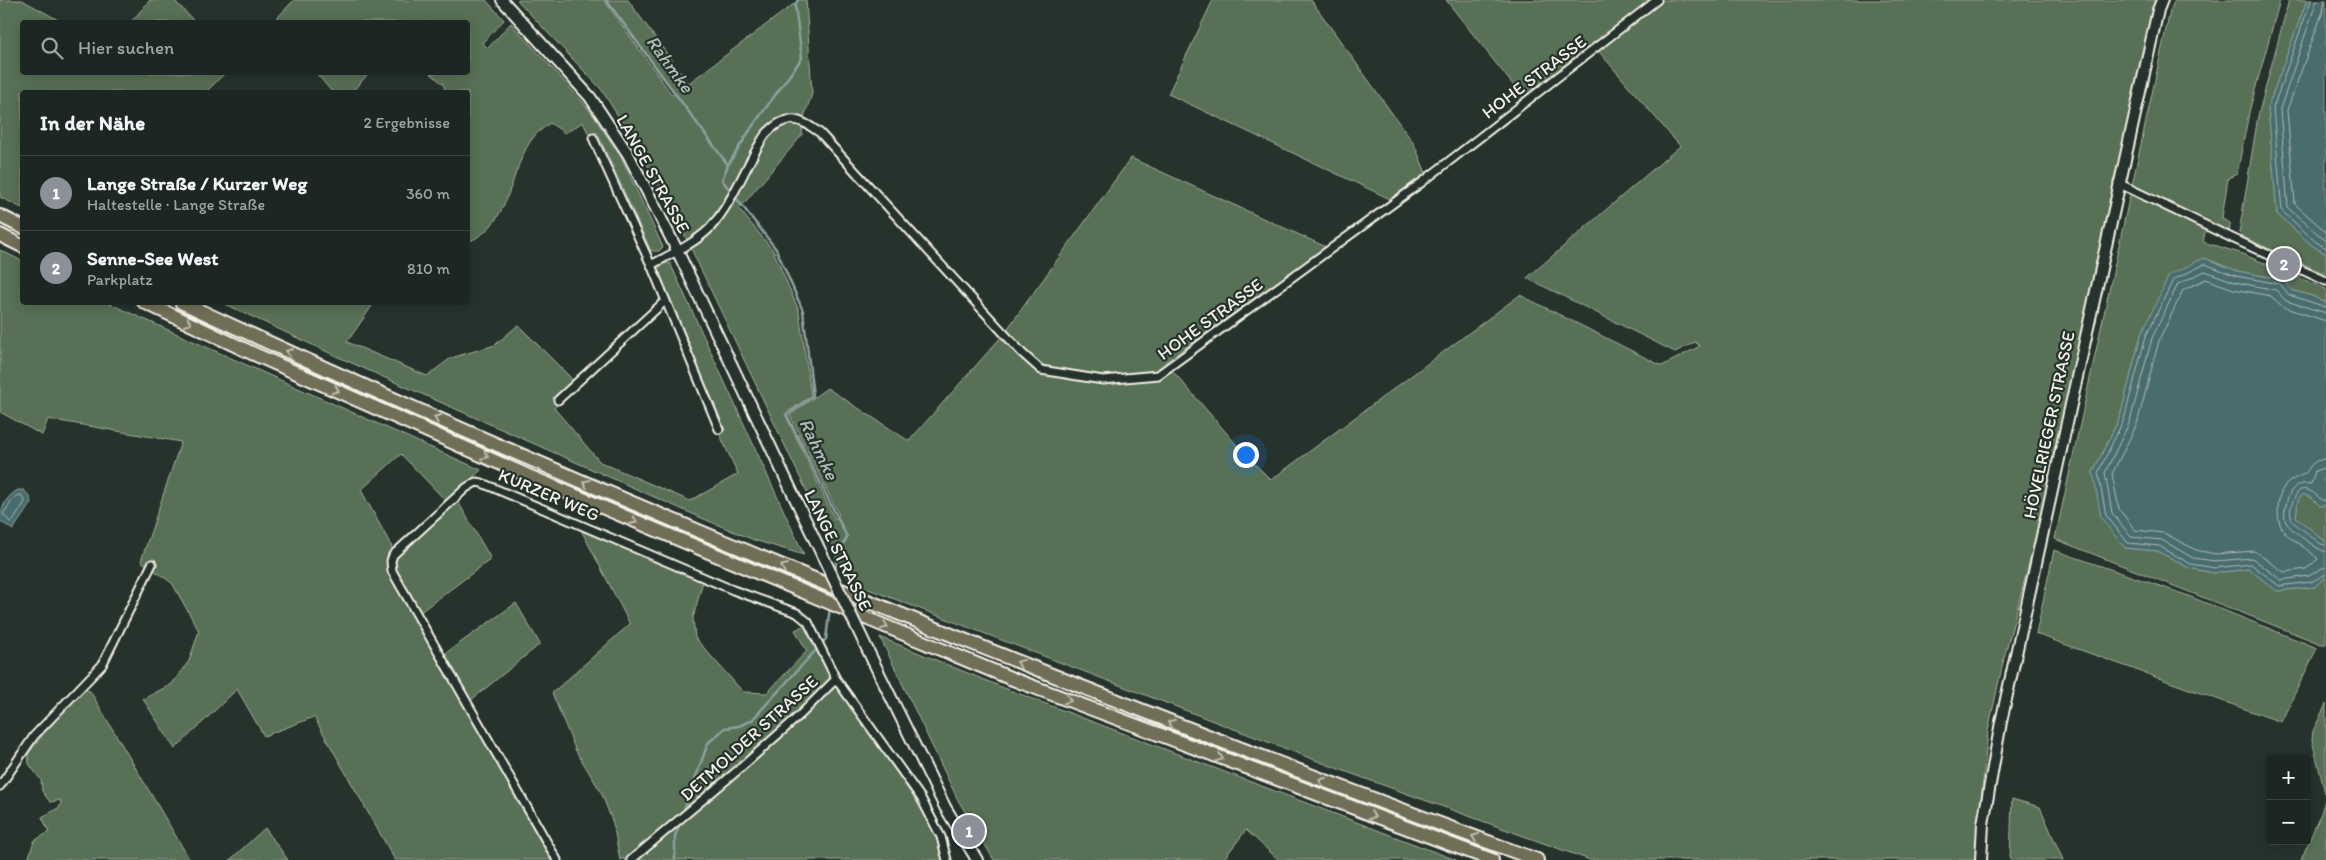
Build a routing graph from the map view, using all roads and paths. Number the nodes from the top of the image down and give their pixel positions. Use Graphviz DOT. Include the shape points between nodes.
graph roads {
  1 [pos="502,0"];
  2 [pos="1657,0"];
  3 [pos="2162,0"];
  4 [pos="593,138"];
  5 [pos="2118,183"];
  6 [pos="0,216"];
  7 [pos="20,226"];
  8 [pos="0,235"];
  9 [pos="20,245"];
  10 [pos="678,250"];
  11 [pos="651,265"];
  12 [pos="2326,281"];
  13 [pos="664,301"];
  14 [pos="150,305"];
  15 [pos="188,305"];
  16 [pos="558,400"];
  17 [pos="719,428"];
  18 [pos="152,564"];
  19 [pos="836,679"];
  20 [pos="0,786"];
  21 [pos="557,860"];
  22 [pos="631,860"];
  23 [pos="946,860"];
  24 [pos="976,860"];
  25 [pos="1492,860"];
  26 [pos="1537,860"];
  27 [pos="1981,860"];
  1 -- 10 [label="street, LANGE STRASSE" via="590,98 628,154"];
  2 -- 10 [label="street, HOHE STRASSE" via="1421,183 1158,375 1103,380 1041,370 820,133 805,121 786,120 772,127 710,227"];
  3 -- 5 [label="street, HÖVELRIEGER STRASSE"];
  4 -- 11 [label="street, LANGE STRASSE"];
  5 -- 12 [label="street"];
  5 -- 27 [label="street, HÖVELRIEGER STRASSE" via="2001,722 1985,809"];
  6 -- 7 [label="highway"];
  8 -- 9 [label="highway"];
  10 -- 11 [label="street, LANGE STRASSE"];
  10 -- 24 [label="street, LANGE STRASSE, bridge" via="873,661 945,807"];
  11 -- 13 [label="street, LANGE STRASSE"];
  13 -- 16 [label="street"];
  13 -- 17 [label="street, LANGE STRASSE"];
  14 -- 25 [label="highway, one-way" via="515,470 825,601 1038,688"];
  26 -- 15 [label="highway, one-way, bridge" via="1299,772 845,593 540,464"];
  18 -- 20 [label="street" via="102,665 34,736"];
  19 -- 21 [label="street, KURZER WEG" via="818,638 808,622 797,613 733,590 482,483 476,482 466,488 393,555 392,571"];
  19 -- 22 [label="street, DETMOLDER STRASSE" via="705,799"];
  19 -- 23 [label="street, DETMOLDER STRASSE" via="921,798 941,837"];
}
